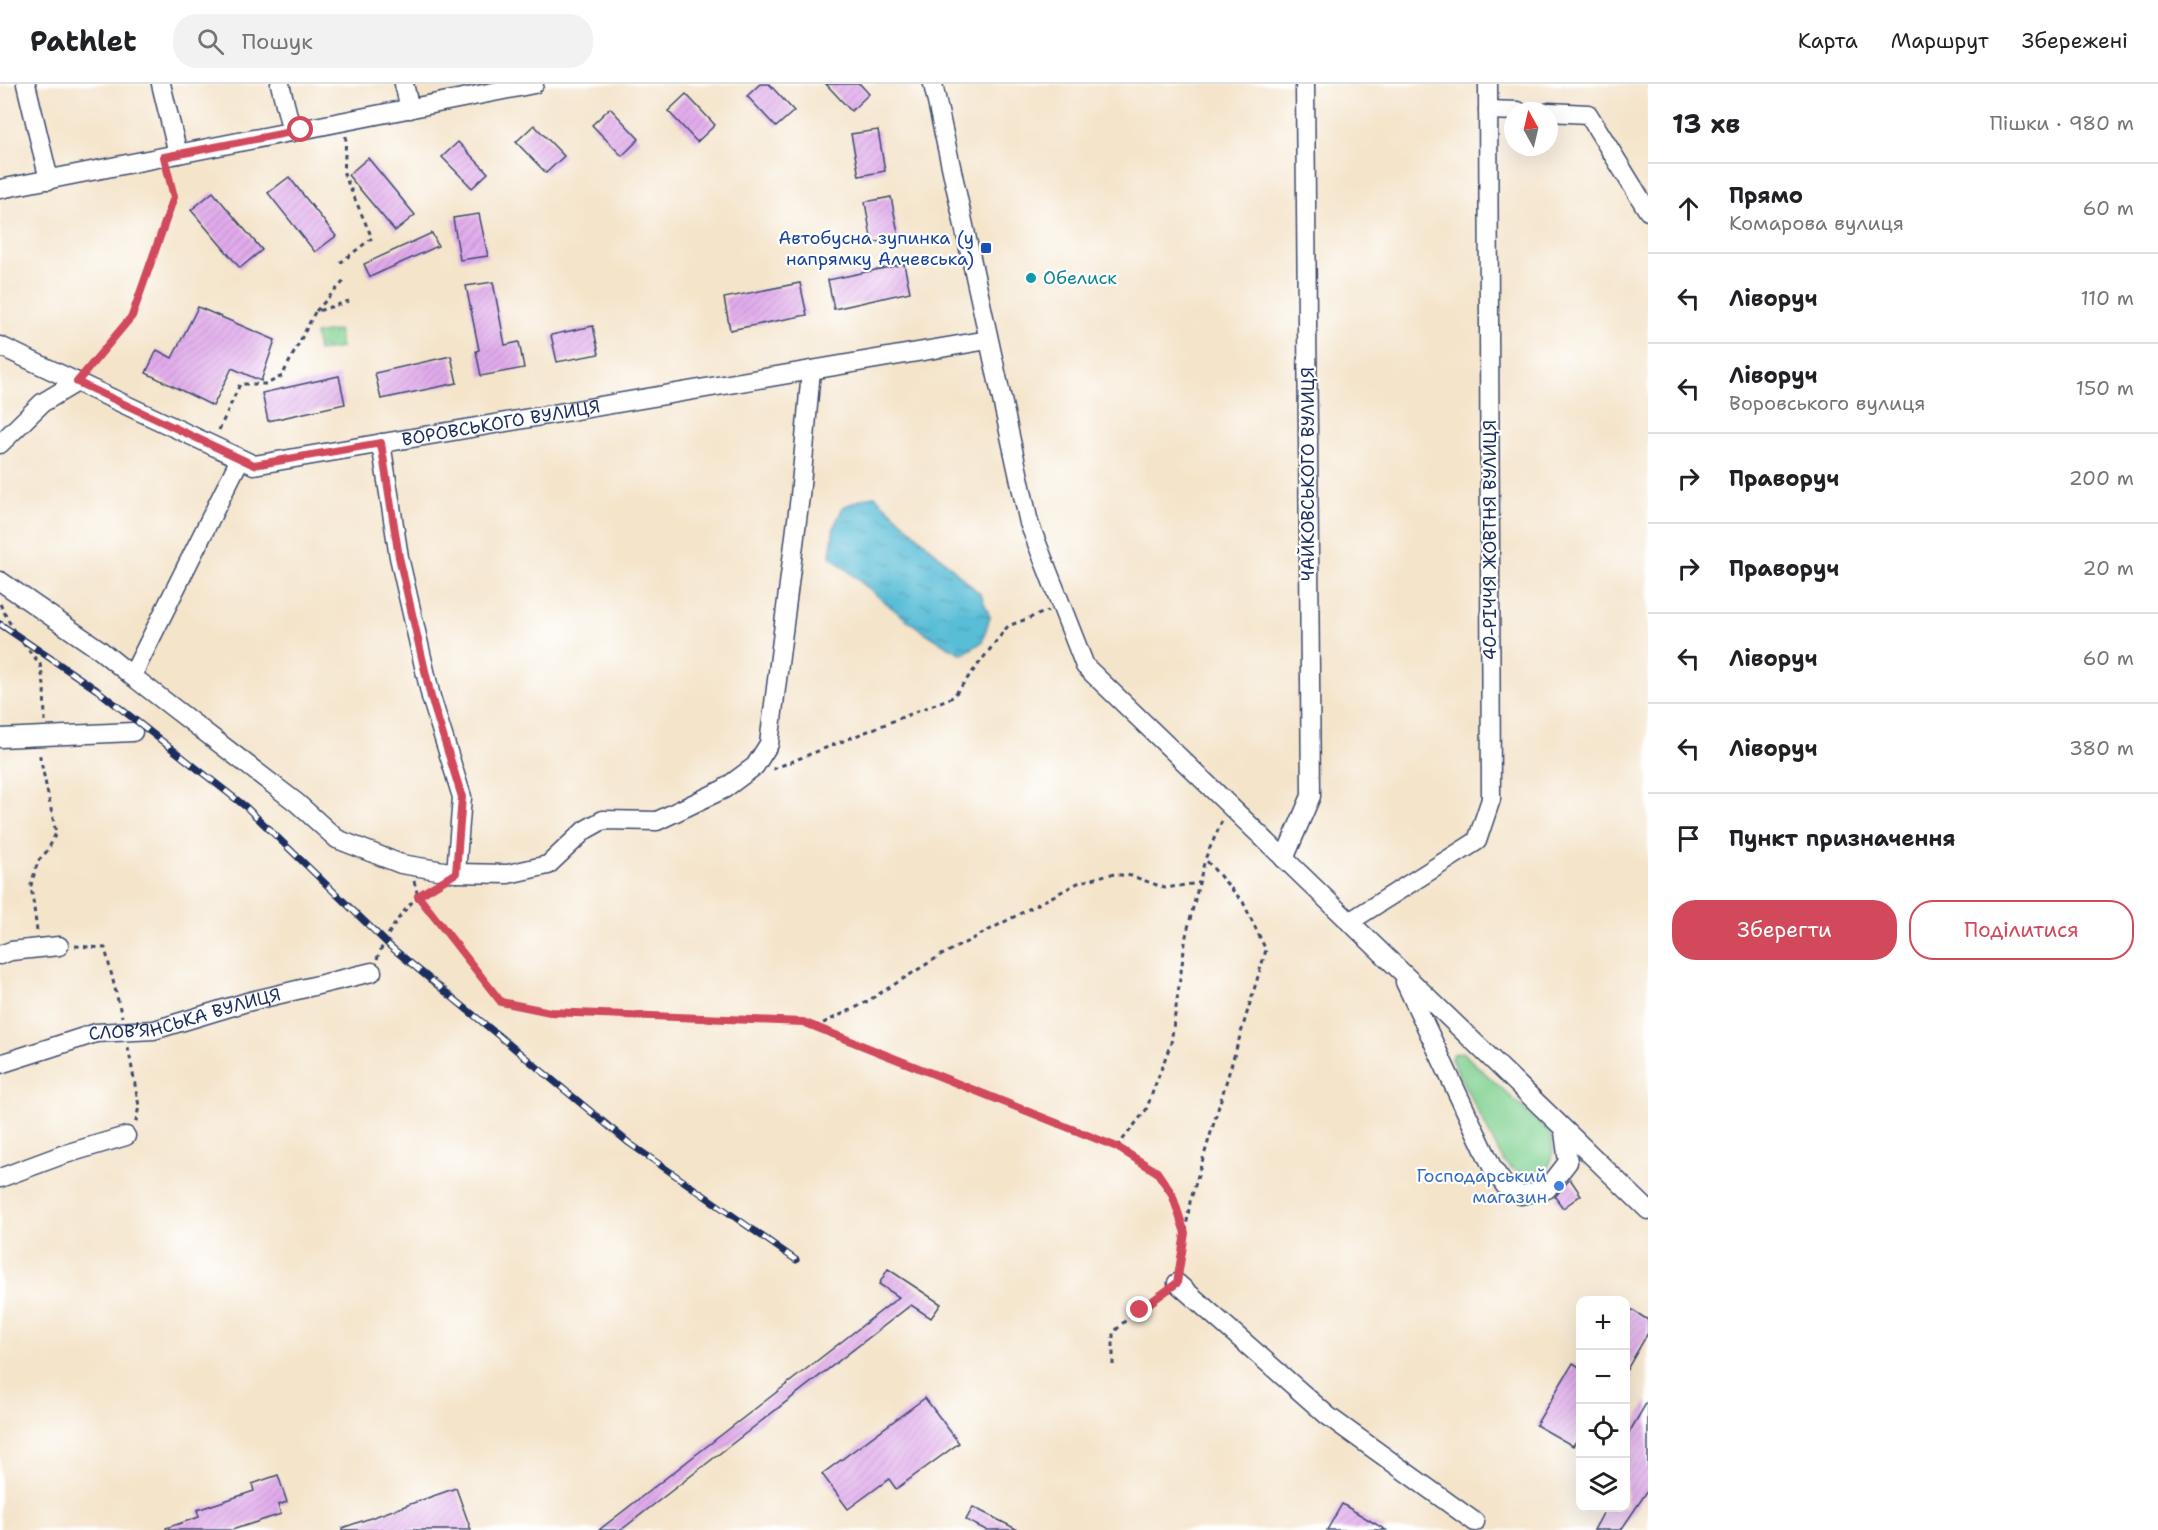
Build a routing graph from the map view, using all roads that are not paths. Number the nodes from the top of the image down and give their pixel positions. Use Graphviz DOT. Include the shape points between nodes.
graph roads {
  1 [pos="26,84"];
  2 [pos="161,84"];
  3 [pos="280,84"];
  4 [pos="404,84"];
  5 [pos="534,84"];
  6 [pos="933,84"];
  7 [pos="1305,84"];
  8 [pos="1488,84"];
  9 [pos="410,109"];
  10 [pos="1488,110"];
  11 [pos="1504,111"];
  12 [pos="1558,112"];
  13 [pos="292,132"];
  14 [pos="171,156"];
  15 [pos="49,180"];
  16 [pos="0,189"];
  17 [pos="1648,211"];
  18 [pos="988,340"];
  19 [pos="0,345"];
  20 [pos="811,370"];
  21 [pos="77,382"];
  22 [pos="381,443"];
  23 [pos="0,444"];
  24 [pos="240,459"];
  25 [pos="0,581"];
  26 [pos="132,676"];
  27 [pos="133,732"];
  28 [pos="0,738"];
  29 [pos="1284,859"];
  30 [pos="456,873"];
  31 [pos="1349,922"];
  32 [pos="59,946"];
  33 [pos="0,955"];
  34 [pos="372,972"];
  35 [pos="1400,972"];
  36 [pos="0,1064"];
  37 [pos="1564,1132"];
  38 [pos="126,1136"];
  39 [pos="0,1178"];
  40 [pos="1648,1210"];
  41 [pos="1177,1283"];
  42 [pos="1475,1522"];
  1 -- 15 [label="street"];
  2 -- 14 [label="street"];
  3 -- 13 [label="street"];
  4 -- 9 [label="street"];
  5 -- 9 [label="street"];
  6 -- 18 [label="street"];
  7 -- 29 [label="street, ЧАЙКОВСЬКОГО ВУЛИЦЯ" via="1311,796"];
  8 -- 10 [label="street, 40-РІЧЧЯ ЖОВТНЯ ВУЛИЦЯ"];
  9 -- 13 [label="street"];
  10 -- 11 [label="street"];
  10 -- 31 [label="street, 40-РІЧЧЯ ЖОВТНЯ ВУЛИЦЯ" via="1491,799 1477,841"];
  12 -- 17 [label="street" via="1588,114"];
  13 -- 14 [label="street"];
  14 -- 15 [label="street"];
  15 -- 16 [label="street"];
  18 -- 20 [label="street, ВОРОВСЬКОГО ВУЛИЦЯ"];
  18 -- 29 [label="street" via="1029,523 1085,666"];
  19 -- 21 [label="street, ВОРОВСЬКОГО ВУЛИЦЯ"];
  20 -- 22 [label="street, ВОРОВСЬКОГО ВУЛИЦЯ"];
  20 -- 30 [label="street" via="800,496 769,744 755,766 724,789 657,821 603,820 585,830 548,865 508,874"];
  21 -- 23 [label="street" via="42,404"];
  21 -- 24 [label="street, ВОРОВСЬКОГО ВУЛИЦЯ"];
  22 -- 24 [label="street, ВОРОВСЬКОГО ВУЛИЦЯ" via="254,465"];
  22 -- 30 [label="street" via="399,557 431,697 462,797"];
  24 -- 26 [label="street"];
  25 -- 26 [label="street"];
  26 -- 30 [label="street" via="297,803 337,839 401,864"];
  27 -- 28 [label="street"];
  29 -- 31 [label="street"];
  31 -- 35 [label="street"];
  32 -- 33 [label="street"];
  34 -- 36 [label="street, СЛОВ’ЯНСЬКА ВУЛИЦЯ" via="247,1002 154,1030 96,1033"];
  35 -- 37 [label="street"];
  35 -- 37 [label="street" via="1493,1169 1506,1187 1521,1195 1547,1189 1568,1162"];
  37 -- 40 [label="street"];
  38 -- 39 [label="street"];
  41 -- 42 [label="street" via="1328,1416"];
}
